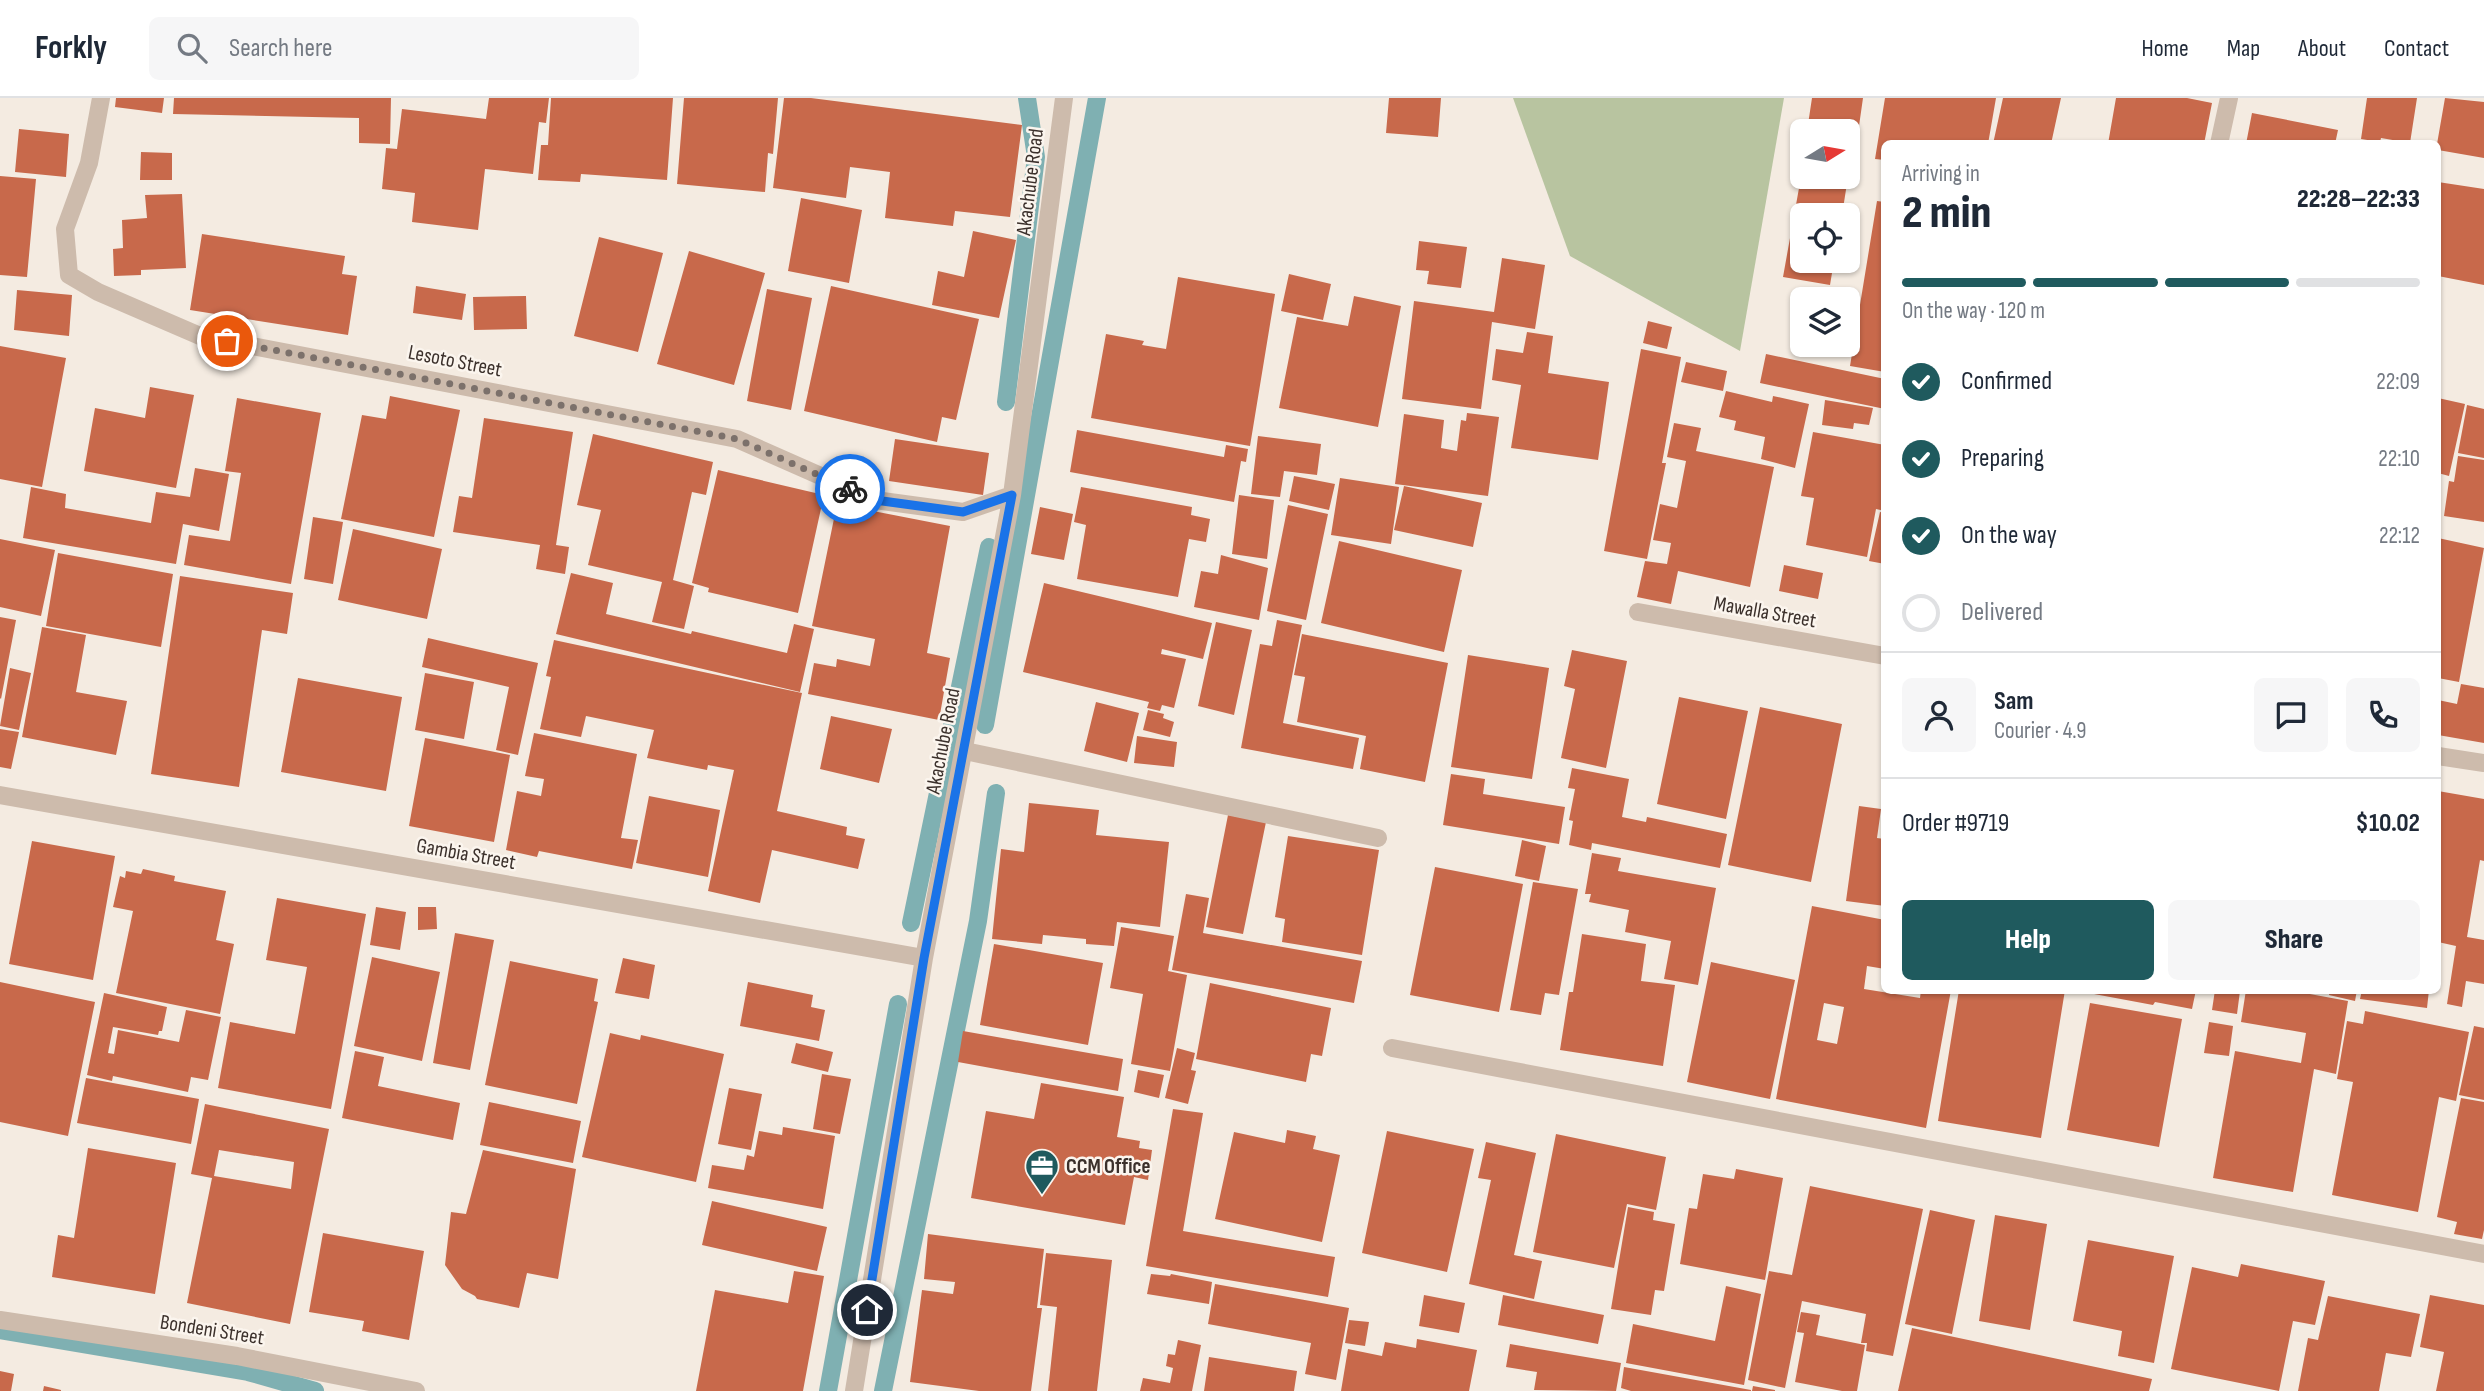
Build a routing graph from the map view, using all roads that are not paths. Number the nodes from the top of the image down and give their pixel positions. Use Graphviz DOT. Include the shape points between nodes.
graph roads {
  1 [pos="101,98"];
  2 [pos="1064,98"];
  3 [pos="2229,98"];
  4 [pos="2220,140"];
  5 [pos="1012,495"];
  6 [pos="1638,612"];
  7 [pos="1881,655"];
  8 [pos="965,751"];
  9 [pos="2441,756"];
  10 [pos="2484,763"];
  11 [pos="0,795"];
  12 [pos="1378,838"];
  13 [pos="924,958"];
  14 [pos="1392,1048"];
  15 [pos="2484,1254"];
  16 [pos="0,1320"];
  17 [pos="416,1391"];
  18 [pos="854,1391"];
  1 -- 5 [label="street, Lesoto Street" via="89,163 65,229 69,275 98,292 200,336 737,439 875,500 963,512"];
  2 -- 5 [label="street, Akachube Road"];
  3 -- 4 [label="street"];
  5 -- 8 [label="street, Akachube Road"];
  6 -- 7 [label="street, Mawalla Street"];
  8 -- 12 [label="street"];
  8 -- 13 [label="street, Akachube Road"];
  9 -- 10 [label="street"];
  11 -- 13 [label="street, Gambia Street"];
  13 -- 18 [label="street, Akachube Road"];
  14 -- 15 [label="street"];
  16 -- 17 [label="street, Bondeni Street" via="237,1356"];
}
